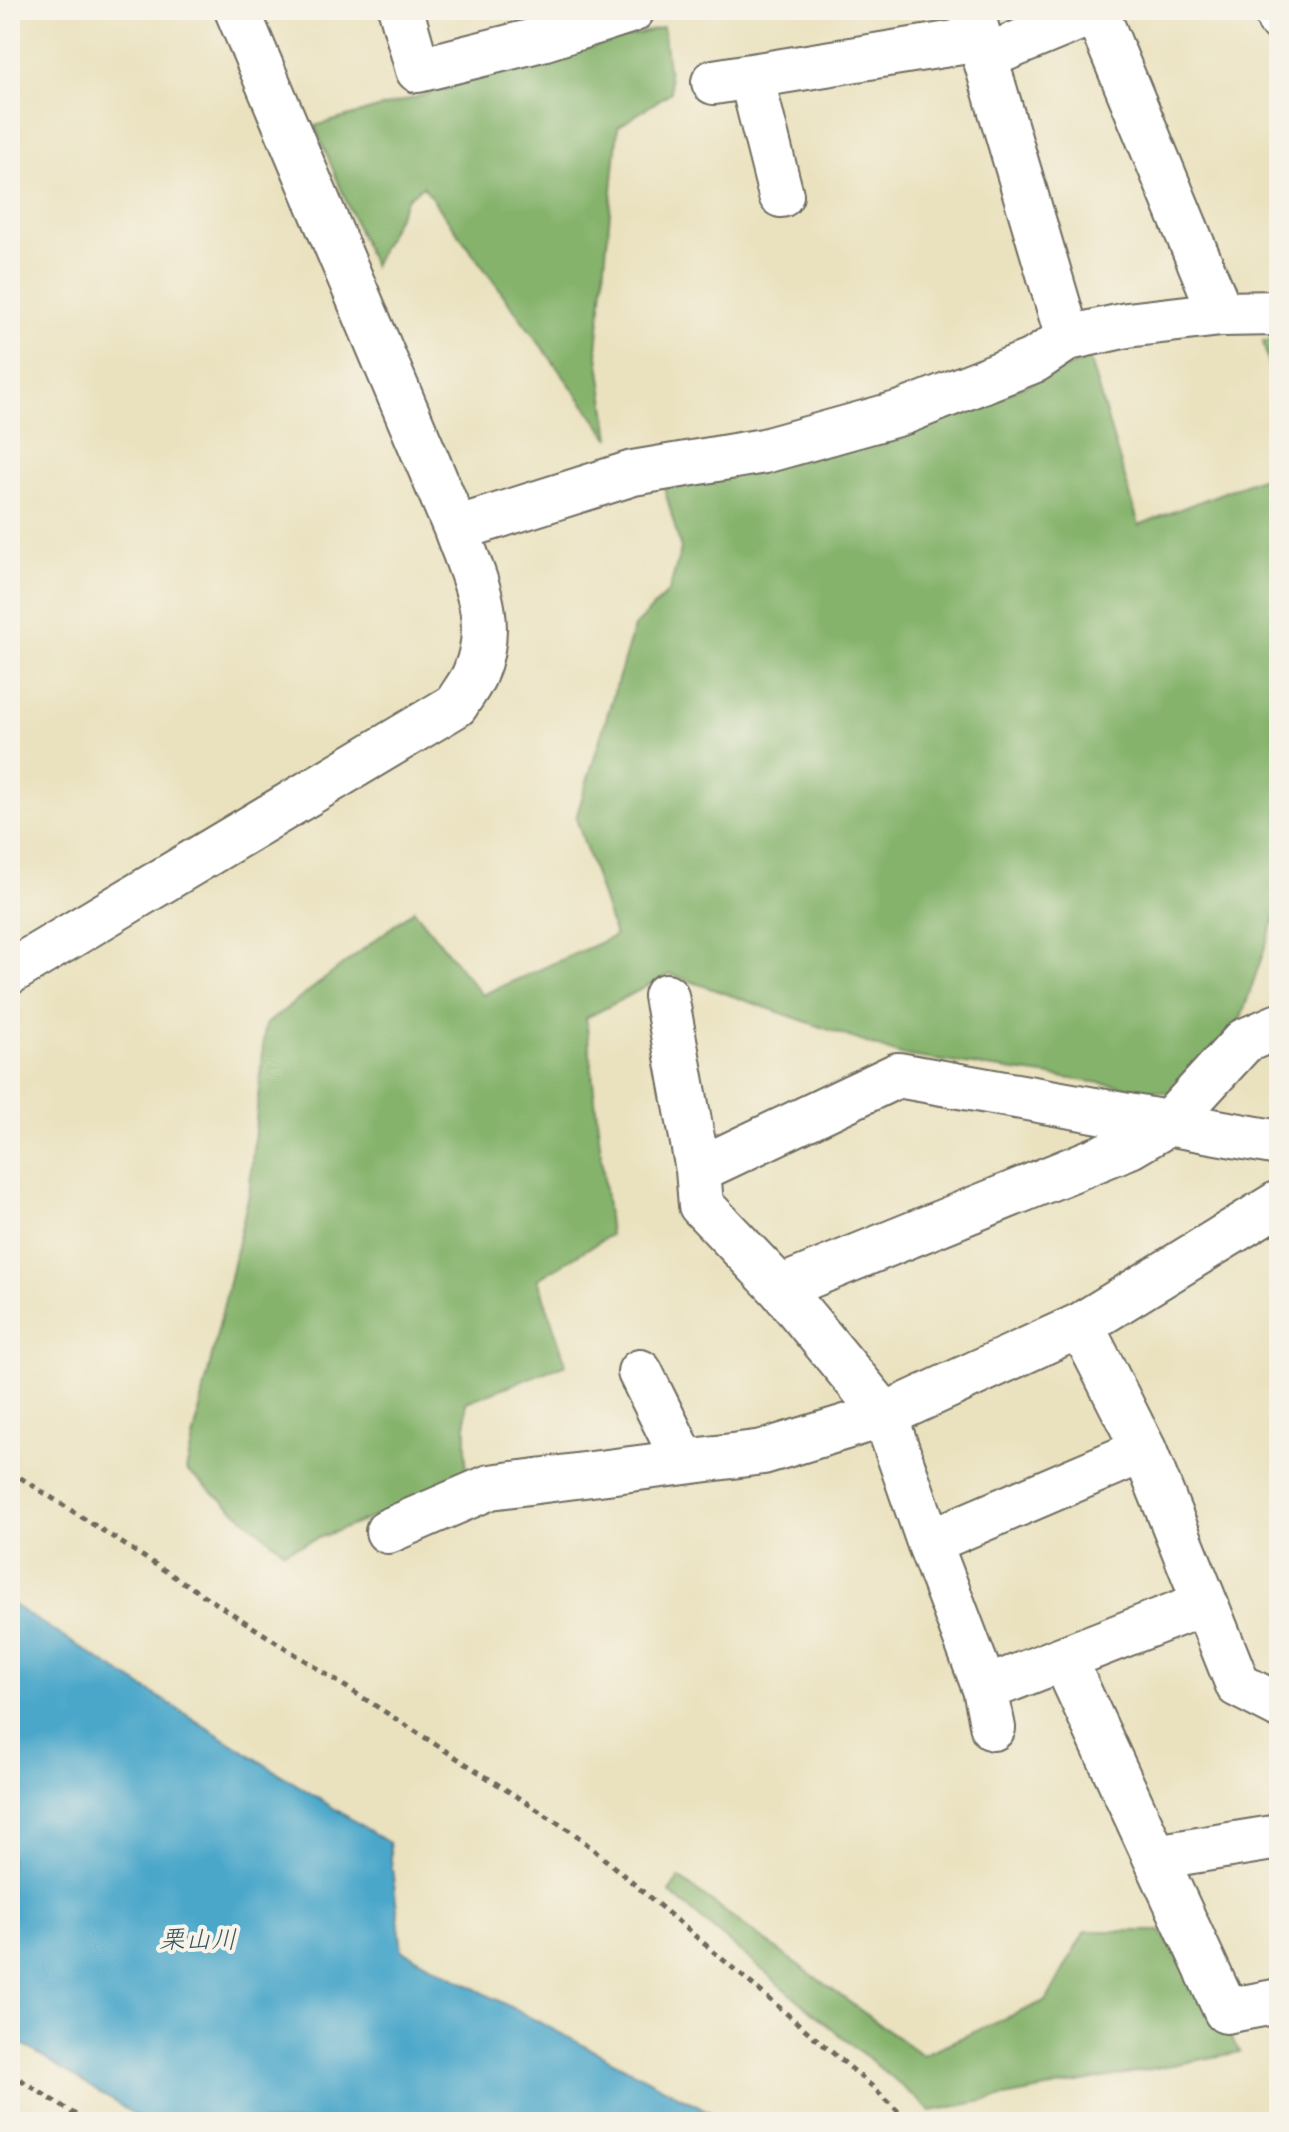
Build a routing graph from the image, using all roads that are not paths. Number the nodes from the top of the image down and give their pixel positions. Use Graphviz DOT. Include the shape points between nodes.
graph roads {
  1 [pos="237,10"];
  2 [pos="401,10"];
  3 [pos="632,10"];
  4 [pos="1276,10"];
  5 [pos="1279,19"];
  6 [pos="979,35"];
  7 [pos="781,195"];
  8 [pos="1279,313"];
  9 [pos="1221,314"];
  10 [pos="1068,338"];
  11 [pos="456,529"];
  12 [pos="10,972"];
  13 [pos="666,996"];
  14 [pos="1279,1026"];
  15 [pos="1169,1123"];
  16 [pos="1279,1143"];
  17 [pos="698,1170"];
  18 [pos="1279,1203"];
  19 [pos="780,1288"];
  20 [pos="1081,1325"];
  21 [pos="640,1372"];
  22 [pos="885,1415"];
  23 [pos="1144,1450"];
  24 [pos="684,1461"];
  25 [pos="388,1531"];
  26 [pos="929,1542"];
  27 [pos="1205,1603"];
  28 [pos="1064,1659"];
  29 [pos="1279,1706"];
  30 [pos="1279,1837"];
  31 [pos="1155,1857"];
  32 [pos="1279,2001"];
  1 -- 11 [label="street"];
  2 -- 3 [label="street" via="418,70"];
  4 -- 5 [label="street"];
  6 -- 7 [label="street" via="733,79"];
  6 -- 9 [label="street" via="1096,11"];
  6 -- 10 [label="street"];
  8 -- 9 [label="street"];
  9 -- 10 [label="street"];
  10 -- 11 [label="street" via="1035,360 904,412 764,451 633,473"];
  11 -- 12 [label="street" via="484,604 485,637 475,674 456,705"];
  13 -- 17 [label="street"];
  14 -- 15 [label="street" via="1244,1041"];
  15 -- 16 [label="street"];
  15 -- 17 [label="street" via="898,1075"];
  15 -- 19 [label="street" via="1130,1146"];
  17 -- 19 [label="street" via="701,1205"];
  18 -- 20 [label="street"];
  19 -- 22 [label="street"];
  20 -- 22 [label="street"];
  20 -- 23 [label="street"];
  21 -- 24 [label="street"];
  22 -- 24 [label="street" via="763,1452"];
  22 -- 26 [label="street"];
  23 -- 26 [label="street"];
  23 -- 27 [label="street"];
  24 -- 25 [label="street" via="490,1487"];
  26 -- 28 [label="street" via="989,1709"];
  27 -- 28 [label="street"];
  27 -- 29 [label="street" via="1238,1685"];
  28 -- 31 [label="street"];
  30 -- 31 [label="street"];
  31 -- 32 [label="street" via="1226,2011"];
}
